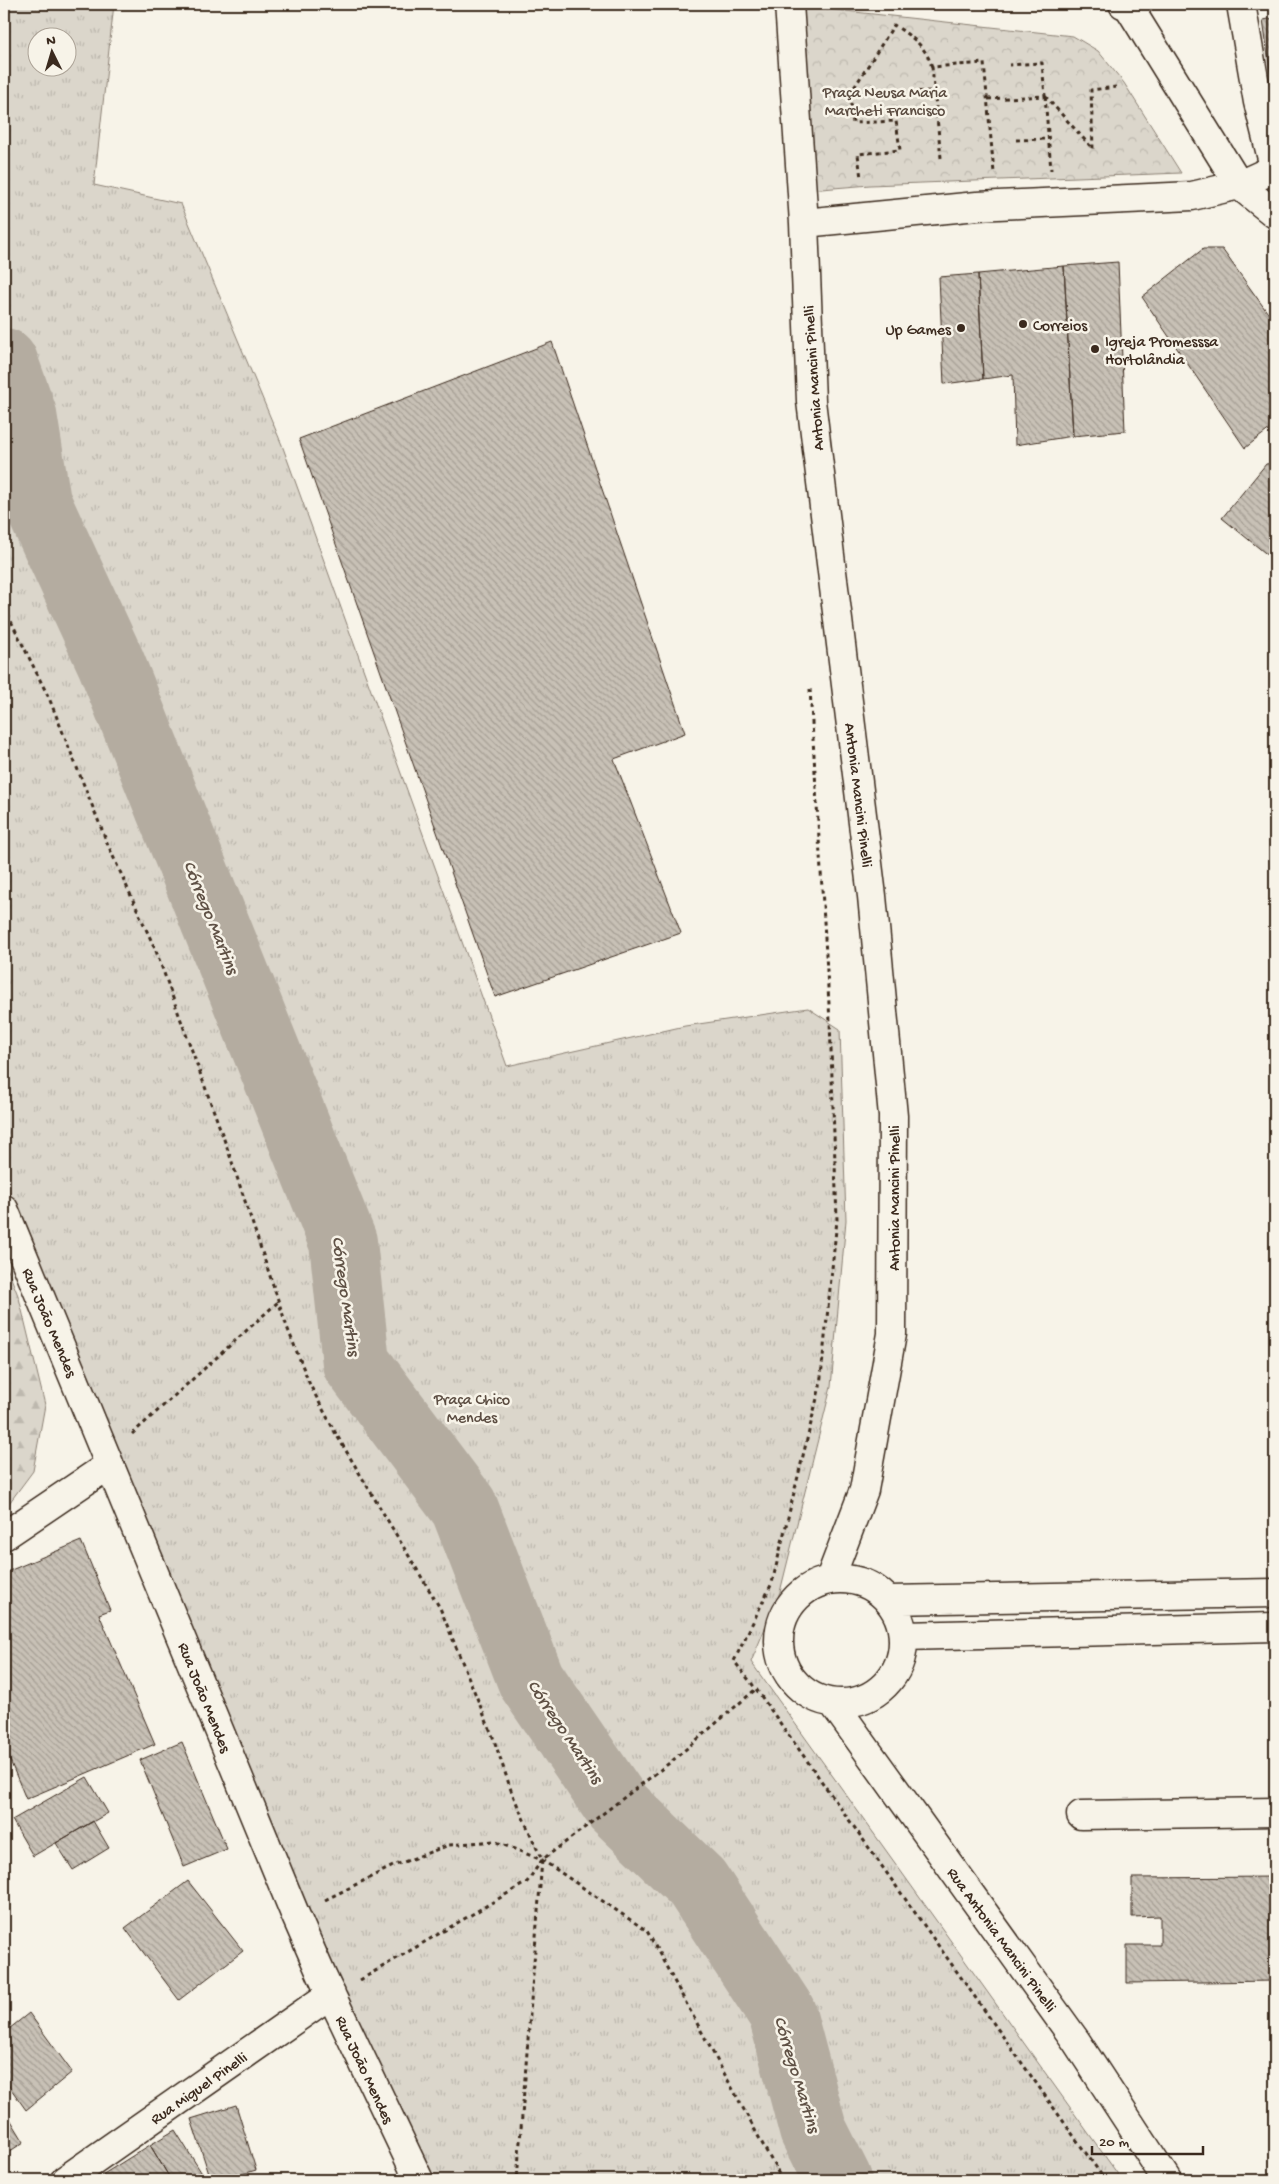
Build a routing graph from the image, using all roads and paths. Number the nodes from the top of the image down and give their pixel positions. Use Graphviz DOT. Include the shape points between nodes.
graph roads {
  1 [pos="789,4"];
  2 [pos="1123,4"];
  3 [pos="1127,4"];
  4 [pos="1138,4"];
  5 [pos="1241,4"];
  6 [pos="1009,65"];
  7 [pos="932,67"];
  8 [pos="1116,87"];
  9 [pos="935,91"];
  10 [pos="850,94"];
  11 [pos="1045,96"];
  12 [pos="988,99"];
  13 [pos="1048,139"];
  14 [pos="1016,140"];
  15 [pos="941,158"];
  16 [pos="1275,170"];
  17 [pos="1051,172"];
  18 [pos="994,173"];
  19 [pos="861,178"];
  20 [pos="1239,186"];
  21 [pos="1275,214"];
  22 [pos="804,223"];
  23 [pos="4,607"];
  24 [pos="810,686"];
  25 [pos="4,1170"];
  26 [pos="7,1178"];
  27 [pos="4,1209"];
  28 [pos="278,1302"];
  29 [pos="125,1441"];
  30 [pos="110,1465"];
  31 [pos="4,1536"];
  32 [pos="830,1579"];
  33 [pos="1275,1593"];
  34 [pos="889,1600"];
  35 [pos="1275,1627"];
  36 [pos="904,1636"];
  37 [pos="756,1689"];
  38 [pos="833,1703"];
  39 [pos="1275,1812"];
  40 [pos="1081,1815"];
  41 [pos="542,1860"];
  42 [pos="295,1914"];
  43 [pos="331,1994"];
  44 [pos="64,2180"];
  45 [pos="419,2180"];
  46 [pos="517,2180"];
  47 [pos="782,2180"];
  48 [pos="1105,2180"];
  49 [pos="1167,2180"];
  1 -- 22 [label="street, Antonia Mancini Pinelli"];
  2 -- 3 [label="street"];
  3 -- 4 [label="street"];
  3 -- 20 [label="street"];
  5 -- 16 [label="street" via="1258,102"];
  6 -- 11 [label="path" via="1042,63"];
  7 -- 9 [label="path"];
  7 -- 10 [label="path" via="927,52 914,38 894,25"];
  7 -- 12 [label="path" via="984,63"];
  8 -- 11 [label="path" via="1091,90 1093,149"];
  9 -- 10 [label="path"];
  9 -- 15 [label="path"];
  10 -- 19 [label="path" via="853,123 896,121 900,150 858,154"];
  11 -- 12 [label="path"];
  11 -- 13 [label="path"];
  12 -- 18 [label="path"];
  13 -- 14 [label="path"];
  13 -- 17 [label="path"];
  16 -- 20 [label="street"];
  20 -- 21 [label="street"];
  20 -- 22 [label="street" via="1192,196 977,206"];
  22 -- 32 [label="street, Antonia Mancini Pinelli" via="811,401 872,896 893,1116 892,1334 864,1490"];
  23 -- 28 [label="path" via="49,698 108,845 156,951 230,1156"];
  24 -- 37 [label="path" via="838,1220 820,1386 772,1583 734,1661"];
  25 -- 26 [label="path"];
  27 -- 30 [label="street, Rua João Mendes"];
  28 -- 29 [label="path"];
  28 -- 41 [label="path" via="310,1385 440,1608 493,1737 512,1793"];
  30 -- 31 [label="street"];
  30 -- 42 [label="street, Rua João Mendes"];
  32 -- 34 [label="street" via="852,1579 873,1586"];
  32 -- 38 [label="street" via="810,1586 793,1600 782,1618 778,1639 791,1680 807,1694"];
  33 -- 34 [label="street"];
  34 -- 36 [label="street"];
  35 -- 36 [label="street"];
  36 -- 38 [label="street" via="902,1656 894,1674 881,1689 864,1699 845,1704"];
  37 -- 41 [label="path" via="672,1761"];
  37 -- 48 [label="path"];
  38 -- 49 [label="street, Rua Antonia Mancini Pinelli" via="1076,2042"];
  39 -- 40 [label="street"];
  41 -- 42 [label="path" via="494,1841 449,1845 393,1866"];
  41 -- 43 [label="path" via="527,1882"];
  41 -- 46 [label="path"];
  41 -- 47 [label="path" via="647,1932"];
  42 -- 43 [label="street, Rua João Mendes"];
  43 -- 44 [label="street, Rua Miguel Pinelli"];
  43 -- 45 [label="street, Rua João Mendes"];
}
